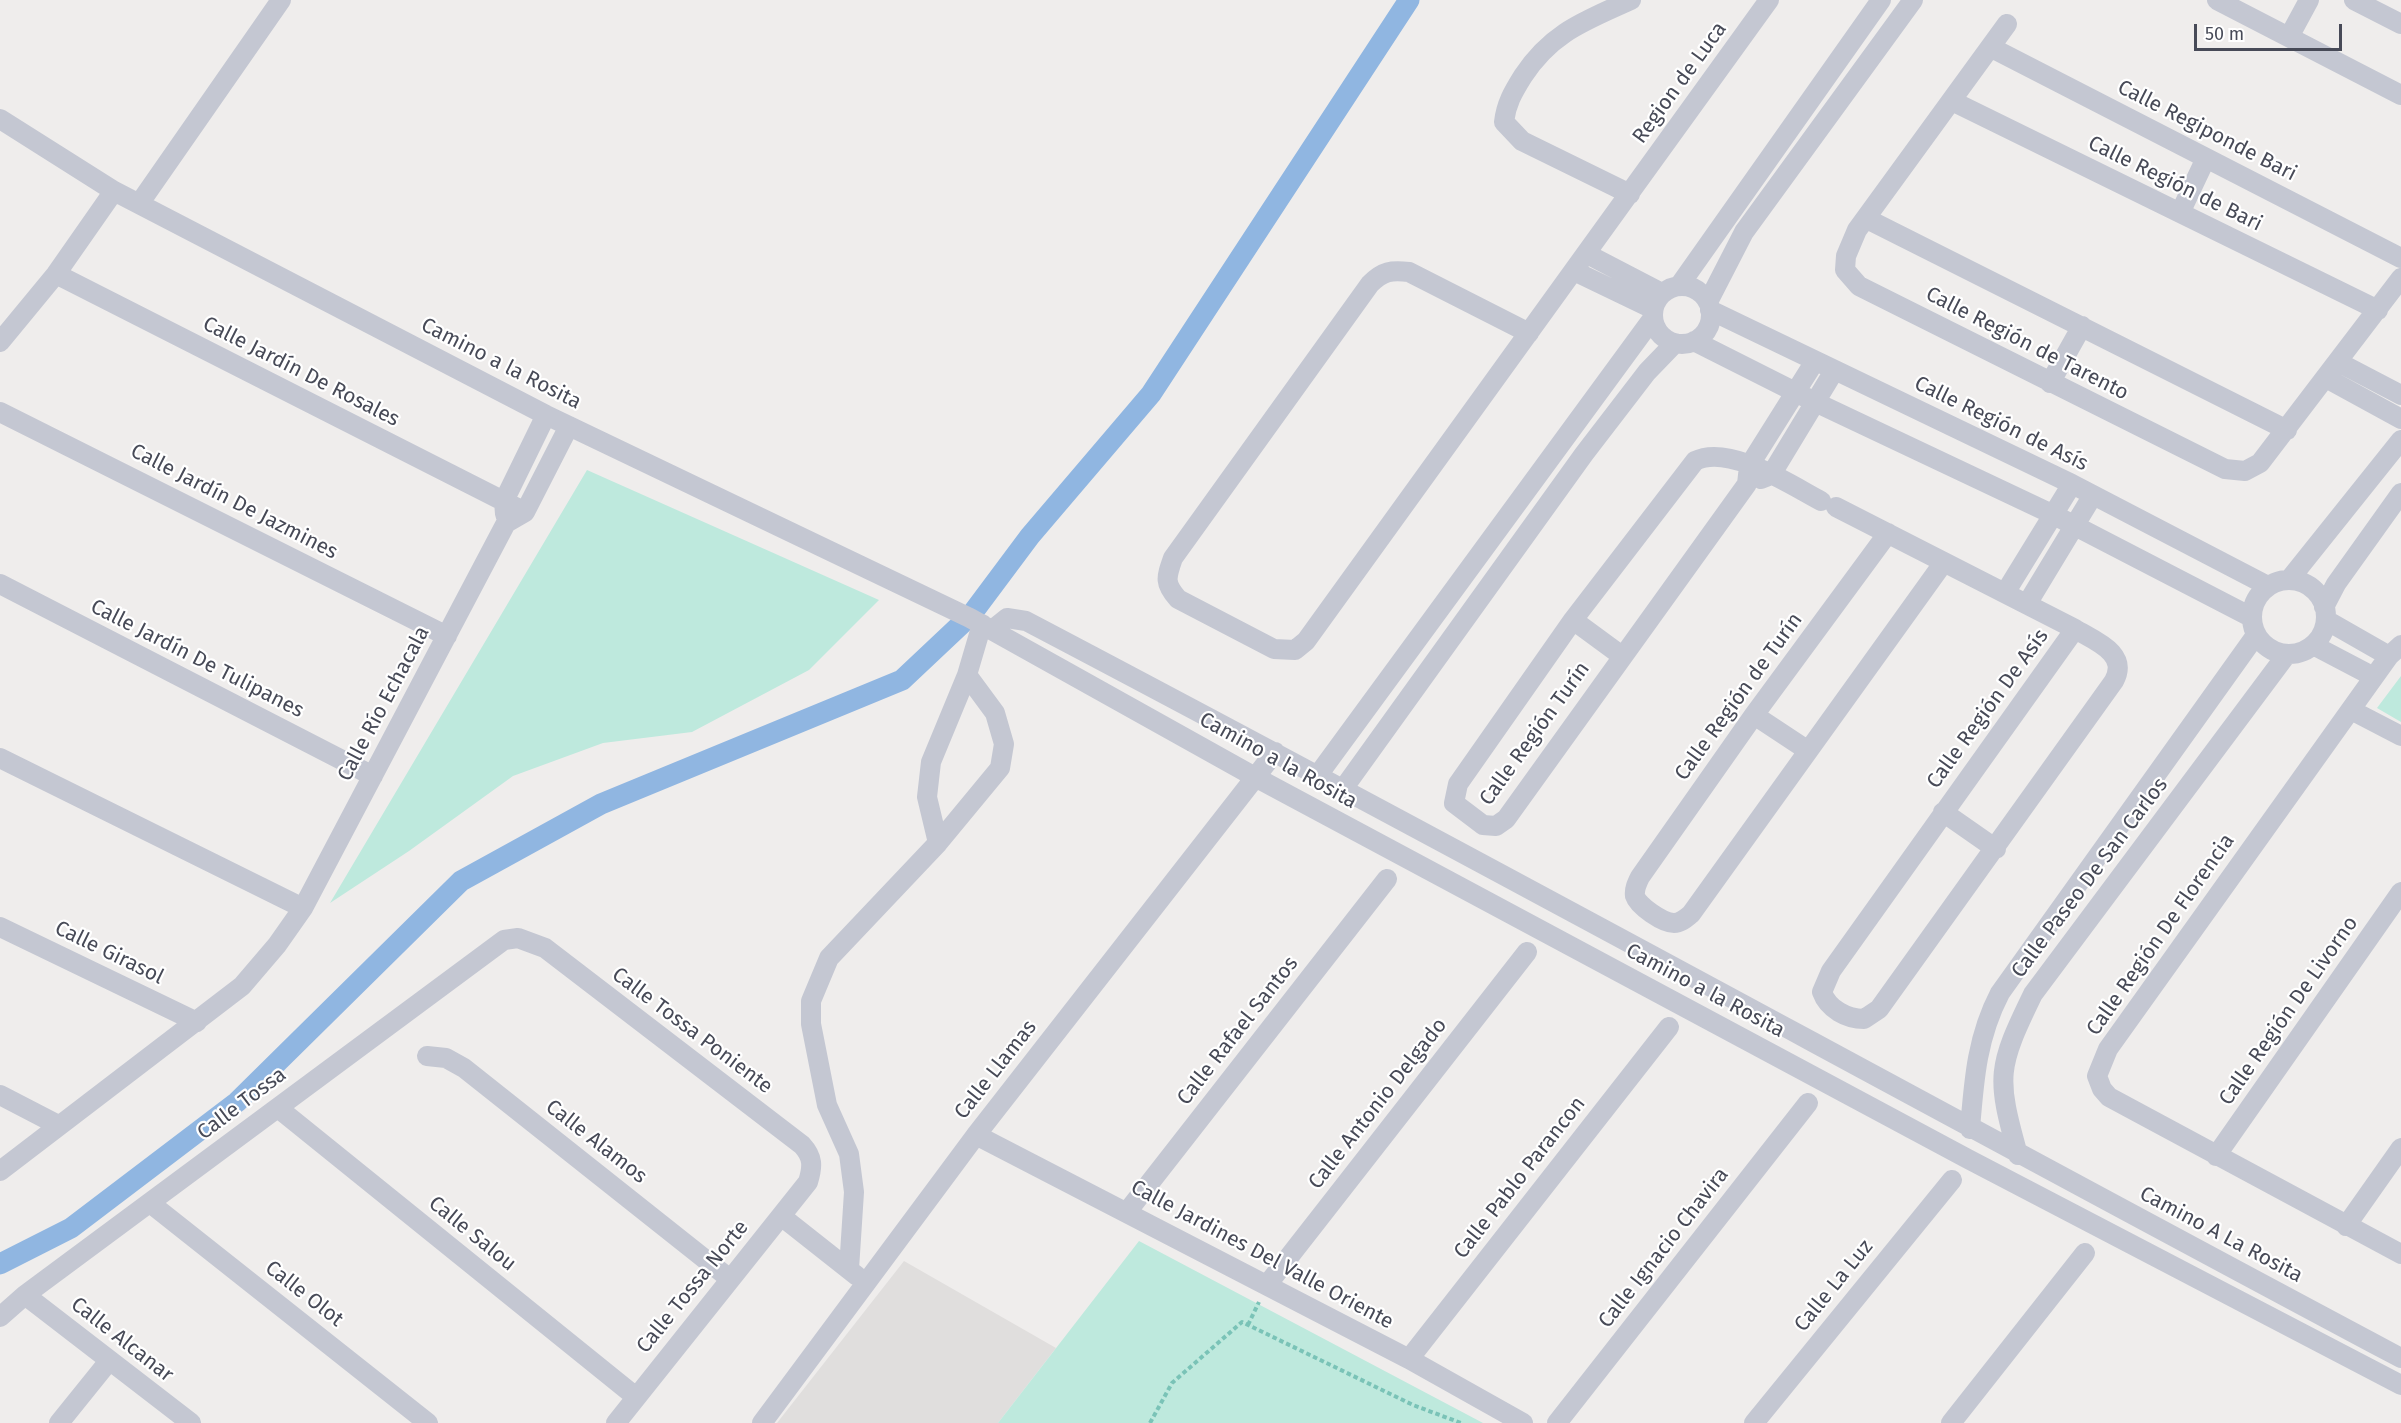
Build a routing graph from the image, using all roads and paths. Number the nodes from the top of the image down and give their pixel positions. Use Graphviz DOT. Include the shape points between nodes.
graph roads {
  1 [pos="281,0"];
  2 [pos="1631,0"];
  3 [pos="1769,0"];
  4 [pos="1881,0"];
  5 [pos="2217,0"];
  6 [pos="2309,0"];
  7 [pos="2354,0"];
  8 [pos="1908,8"];
  9 [pos="2007,24"];
  10 [pos="2401,24"];
  11 [pos="2289,38"];
  12 [pos="1990,47"];
  13 [pos="2401,95"];
  14 [pos="1952,101"];
  15 [pos="0,119"];
  16 [pos="2206,158"];
  17 [pos="114,191"];
  18 [pos="1630,194"];
  19 [pos="140,204"];
  20 [pos="2180,213"];
  21 [pos="1866,219"];
  22 [pos="1587,254"];
  23 [pos="2401,258"];
  24 [pos="1574,271"];
  25 [pos="56,274"];
  26 [pos="2401,278"];
  27 [pos="1662,301"];
  28 [pos="1709,306"];
  29 [pos="2378,309"];
  30 [pos="2082,327"];
  31 [pos="1529,333"];
  32 [pos="0,342"];
  33 [pos="1684,342"];
  34 [pos="1815,361"];
  35 [pos="2338,362"];
  36 [pos="1834,371"];
  37 [pos="2326,378"];
  38 [pos="2050,383"];
  39 [pos="1795,392"];
  40 [pos="2401,395"];
  41 [pos="1815,402"];
  42 [pos="0,412"];
  43 [pos="546,415"];
  44 [pos="2401,419"];
  45 [pos="569,426"];
  46 [pos="2287,430"];
  47 [pos="2401,440"];
  48 [pos="1748,475"];
  49 [pos="1771,475"];
  50 [pos="2072,484"];
  51 [pos="2401,493"];
  52 [pos="2093,495"];
  53 [pos="504,501"];
  54 [pos="525,512"];
  55 [pos="2054,515"];
  56 [pos="506,523"];
  57 [pos="2075,526"];
  58 [pos="1888,533"];
  59 [pos="1489,542"];
  60 [pos="1510,558"];
  61 [pos="1944,562"];
  62 [pos="2289,580"];
  63 [pos="0,584"];
  64 [pos="2268,586"];
  65 [pos="2005,593"];
  66 [pos="2027,604"];
  67 [pos="2325,613"];
  68 [pos="1573,620"];
  69 [pos="981,624"];
  70 [pos="2254,626"];
  71 [pos="2075,629"];
  72 [pos="447,636"];
  73 [pos="2313,645"];
  74 [pos="2395,650"];
  75 [pos="2287,654"];
  76 [pos="1622,656"];
  77 [pos="967,675"];
  78 [pos="2374,677"];
  79 [pos="2351,710"];
  80 [pos="1754,715"];
  81 [pos="2401,736"];
  82 [pos="1807,750"];
  83 [pos="1275,752"];
  84 [pos="0,758"];
  85 [pos="1318,775"];
  86 [pos="373,776"];
  87 [pos="1255,777"];
  88 [pos="1343,789"];
  89 [pos="1943,812"];
  90 [pos="938,843"];
  91 [pos="1996,849"];
  92 [pos="1387,879"];
  93 [pos="2401,892"];
  94 [pos="303,908"];
  95 [pos="0,927"];
  96 [pos="518,938"];
  97 [pos="1527,952"];
  98 [pos="197,1022"];
  99 [pos="1669,1027"];
  100 [pos="427,1056"];
  101 [pos="0,1095"];
  102 [pos="1809,1103"];
  103 [pos="278,1108"];
  104 [pos="58,1125"];
  105 [pos="1970,1129"];
  106 [pos="976,1135"];
  107 [pos="2401,1148"];
  108 [pos="2018,1155"];
  109 [pos="2216,1156"];
  110 [pos="0,1171"];
  111 [pos="1952,1180"];
  112 [pos="808,1182"];
  113 [pos="150,1203"];
  114 [pos="1127,1212"];
  115 [pos="781,1216"];
  116 [pos="2346,1226"];
  117 [pos="2085,1253"];
  118 [pos="2401,1254"];
  119 [pos="849,1269"];
  120 [pos="730,1279"];
  121 [pos="866,1283"];
  122 [pos="1267,1285"];
  123 [pos="25,1294"];
  124 [pos="0,1317"];
  125 [pos="2401,1358"];
  126 [pos="1409,1359"];
  127 [pos="109,1361"];
  128 [pos="2401,1385"];
  129 [pos="636,1397"];
  130 [pos="58,1423"];
  131 [pos="191,1423"];
  132 [pos="428,1423"];
  133 [pos="616,1423"];
  134 [pos="762,1423"];
  135 [pos="1150,1423"];
  136 [pos="1461,1423"];
  137 [pos="1523,1423"];
  138 [pos="1557,1423"];
  139 [pos="1754,1423"];
  140 [pos="1951,1423"];
  1 -- 19 [label="street"];
  2 -- 18 [label="street" via="1572,27 1536,56 1511,95 1504,122 1522,141"];
  3 -- 18 [label="street, Region de Luca"];
  4 -- 8 [label="street"];
  4 -- 27 [label="street"];
  5 -- 11 [label="street"];
  6 -- 11 [label="street"];
  7 -- 10 [label="street"];
  8 -- 28 [label="street" via="1744,232"];
  9 -- 12 [label="street, Calle Región de Tarento"];
  11 -- 13 [label="street"];
  12 -- 14 [label="street, Calle Región de Tarento"];
  12 -- 16 [label="street, Calle Regiponde Bari"];
  14 -- 20 [label="street, Calle Región de Bari"];
  14 -- 21 [label="street, Calle Región de Tarento"];
  15 -- 17 [label="street, Camino a la Rosita"];
  16 -- 20 [label="street"];
  16 -- 23 [label="street, Calle Regiponde Bari"];
  17 -- 19 [label="street, Camino a la Rosita"];
  17 -- 25 [label="street"];
  18 -- 22 [label="street, Region de Luca"];
  19 -- 43 [label="street, Camino a la Rosita"];
  20 -- 29 [label="street, Calle Región de Bari"];
  21 -- 30 [label="street, Calle Región de Tarento"];
  21 -- 38 [label="street, Calle Región de Tarento" via="1846,256 1845,270 1850,278"];
  22 -- 24 [label="street, Region de Luca"];
  22 -- 27 [label="street"];
  24 -- 27 [label="street"];
  24 -- 31 [label="street, Region de Luca"];
  25 -- 32 [label="street"];
  25 -- 53 [label="street, Calle Jardín De Rosales"];
  26 -- 29 [label="street"];
  27 -- 28 [label="street" via="1696,289"];
  27 -- 33 [label="street" via="1656,329 1664,338"];
  27 -- 59 [label="street"];
  28 -- 33 [label="street" via="1707,328"];
  28 -- 34 [label="street, Calle Región de Asís"];
  29 -- 35 [label="street"];
  30 -- 38 [label="street"];
  30 -- 46 [label="street, Calle Región de Tarento"];
  31 -- 31 [label="street, Region de Luca" via="1409,272 1390,270 1379,274 1173,558 1167,575 1168,587 1178,599 1274,649 1295,650 1306,641"];
  33 -- 39 [label="street"];
  33 -- 60 [label="street" via="1647,372"];
  34 -- 36 [label="street, Calle Región de Asís"];
  34 -- 39 [label="street, Calle Región Turín"];
  35 -- 37 [label="street"];
  35 -- 40 [label="street"];
  36 -- 41 [label="street"];
  36 -- 50 [label="street, Calle Región de Asís"];
  37 -- 44 [label="street"];
  37 -- 46 [label="street"];
  38 -- 46 [label="street, Calle Región de Tarento" via="2225,469 2245,471 2260,463"];
  39 -- 41 [label="street"];
  39 -- 48 [label="street, Calle Región Turín"];
  41 -- 49 [label="street"];
  41 -- 55 [label="street"];
  42 -- 72 [label="street, Calle Jardín De Jazmines"];
  43 -- 45 [label="street, Camino a la Rosita"];
  43 -- 53 [label="street"];
  45 -- 54 [label="street"];
  45 -- 69 [label="street, Camino a la Rosita"];
  47 -- 62 [label="street"];
  48 -- 49 [label="street"];
  48 -- 68 [label="street, Calle Región Turín" via="1726,458 1705,456 1686,470"];
  48 -- 76 [label="street, Calle Región Turín"];
  49 -- 58 [label="street, Calle Región de Asís"];
  50 -- 52 [label="street, Calle Región de Asís"];
  50 -- 55 [label="street, Calle Región De Asís"];
  51 -- 67 [label="street" via="2336,584"];
  52 -- 57 [label="street, Calle Región De Asís"];
  52 -- 64 [label="street, Calle Región de Asís"];
  53 -- 54 [label="street, Calle Jardín De Rosales"];
  53 -- 56 [label="street"];
  54 -- 56 [label="street"];
  55 -- 57 [label="street"];
  55 -- 65 [label="street, Calle Región De Asís"];
  56 -- 72 [label="street, Calle Río Echacala"];
  57 -- 66 [label="street, Calle Región De Asís"];
  57 -- 70 [label="street"];
  58 -- 61 [label="street, Calle Región de Asís"];
  58 -- 80 [label="street, Calle Región de Turín"];
  59 -- 60 [label="street"];
  59 -- 85 [label="street"];
  60 -- 88 [label="street"];
  61 -- 65 [label="street, Calle Región de Asís"];
  61 -- 82 [label="street"];
  62 -- 64 [label="street"];
  62 -- 67 [label="street" via="2311,587"];
  63 -- 86 [label="street, Calle Jardín De Tulipanes"];
  64 -- 70 [label="street" via="2254,605"];
  65 -- 66 [label="street, Calle Región de Asís"];
  66 -- 71 [label="street, Calle Región de Asís"];
  67 -- 73 [label="street" via="2324,629"];
  67 -- 74 [label="street, Calle Región De Florencia"];
  68 -- 76 [label="street"];
  68 -- 76 [label="street, Calle Región Turín" via="1458,784 1454,797 1459,808 1483,825 1502,824"];
  69 -- 77 [label="street"];
  69 -- 83 [label="street, Camino a la Rosita" via="1007,618 1026,621"];
  69 -- 87 [label="street, Camino a la Rosita"];
  70 -- 75 [label="street" via="2269,648"];
  70 -- 105 [label="street, Calle Paseo De San Carlos" via="2000,993 1985,1020 1976,1063"];
  71 -- 89 [label="street, Calle Región De Asís"];
  71 -- 91 [label="street, Calle Región De Asís" via="2114,654 2119,663 2118,673"];
  72 -- 86 [label="street, Calle Río Echacala"];
  73 -- 75 [label="street"];
  73 -- 78 [label="street"];
  74 -- 78 [label="street, Calle Región De Florencia"];
  75 -- 108 [label="street, Calle Paseo De San Carlos" via="2033,994 2008,1044 2002,1073 2003,1101"];
  77 -- 90 [label="street" via="931,762 927,797"];
  77 -- 90 [label="street" via="995,713 1004,744 1000,768"];
  78 -- 79 [label="street, Calle Región De Florencia"];
  79 -- 81 [label="street"];
  79 -- 109 [label="street, Calle Región De Florencia" via="2100,1064 2097,1076 2109,1097"];
  80 -- 82 [label="street"];
  80 -- 82 [label="street, Calle Región de Turín" via="1640,877 1634,892 1641,905 1662,920 1674,924 1691,914"];
  83 -- 85 [label="street, Camino a la Rosita"];
  83 -- 87 [label="street, Calle Llamas"];
  84 -- 94 [label="street"];
  85 -- 88 [label="street, Camino a la Rosita"];
  86 -- 94 [label="street, Calle Río Echacala"];
  87 -- 106 [label="street, Calle Llamas"];
  87 -- 128 [label="street, Camino a la Rosita" via="1968,1159"];
  88 -- 105 [label="street, Camino a la Rosita"];
  89 -- 91 [label="street, Calle Región De Asís"];
  89 -- 91 [label="street, Calle Región De Asís" via="1825,983 1825,1000 1848,1017 1864,1019 1879,1009"];
  90 -- 119 [label="street" via="829,958 811,1001 811,1024 827,1105 849,1154 854,1192"];
  92 -- 114 [label="street, Calle Rafael Santos"];
  93 -- 109 [label="street, Calle Región De Livorno"];
  94 -- 98 [label="street, Calle Río Echacala" via="242,986"];
  95 -- 98 [label="street, Calle Girasol"];
  96 -- 103 [label="street, Calle Tossa" via="504,940"];
  96 -- 112 [label="street, Calle Tossa Poniente" via="545,948 802,1145 813,1167"];
  97 -- 122 [label="street, Calle Antonio Delgado"];
  98 -- 104 [label="street, Calle Río Echacala"];
  99 -- 126 [label="street, Calle Pablo Parancon"];
  100 -- 120 [label="street, Calle Alamos" via="446,1058 464,1068"];
  101 -- 104 [label="street"];
  102 -- 138 [label="street, Calle Ignacio Chavira"];
  103 -- 113 [label="street, Calle Tossa"];
  103 -- 129 [label="street, Calle Salou"];
  104 -- 110 [label="street, Calle Río Echacala"];
  105 -- 108 [label="street, Camino a la Rosita"];
  106 -- 114 [label="street, Calle Jardines Del Valle Oriente"];
  106 -- 121 [label="street, Calle Llamas"];
  107 -- 116 [label="street"];
  108 -- 125 [label="street, Camino A La Rosita"];
  109 -- 116 [label="street, Calle Región De Florencia"];
  111 -- 139 [label="street, Calle La Luz"];
  112 -- 115 [label="street, Calle Tossa Norte"];
  113 -- 123 [label="street, Calle Tossa"];
  113 -- 132 [label="street, Calle Olot"];
  114 -- 122 [label="street, Calle Jardines Del Valle Oriente"];
  115 -- 119 [label="street"];
  115 -- 120 [label="street, Calle Tossa Norte"];
  116 -- 118 [label="street, Calle Región De Florencia"];
  117 -- 140 [label="street"];
  119 -- 121 [label="street"];
  120 -- 129 [label="street, Calle Tossa Norte"];
  121 -- 134 [label="street, Calle Llamas"];
  122 -- 126 [label="street, Calle Jardines Del Valle Oriente"];
  123 -- 124 [label="street, Calle Tossa"];
  123 -- 127 [label="street, Calle Alcanar"];
  126 -- 137 [label="street, Calle Jardines Del Valle Oriente"];
  127 -- 130 [label="street"];
  127 -- 131 [label="street, Calle Alcanar"];
  129 -- 133 [label="street, Calle Tossa Norte"];
  135 -- 136 [label="path" via="1172,1383 1242,1322 1413,1405"];
}
